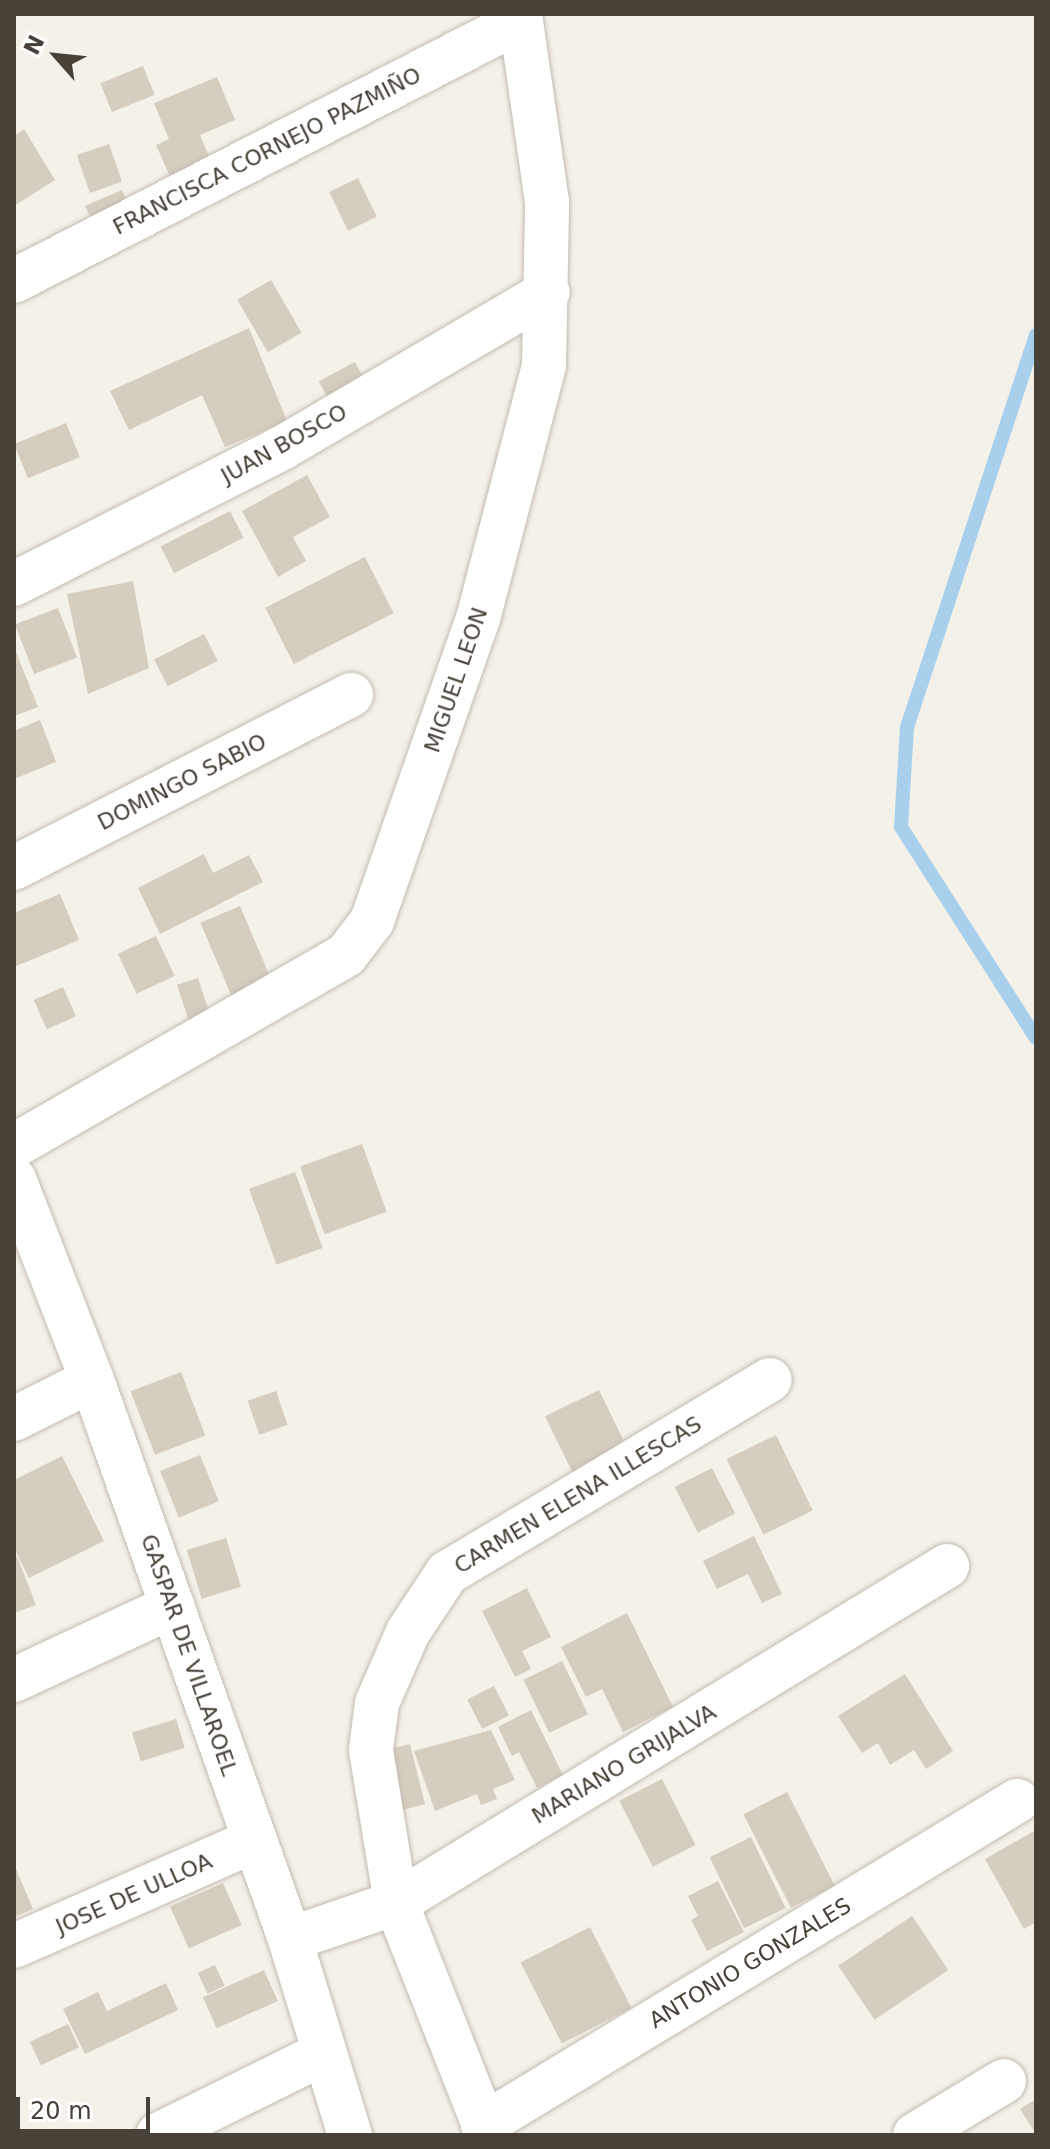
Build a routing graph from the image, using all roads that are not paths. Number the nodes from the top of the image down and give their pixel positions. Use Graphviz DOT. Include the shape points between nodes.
graph roads {
  1 [pos="520,17"];
  2 [pos="14,281"];
  3 [pos="548,292"];
  4 [pos="14,584"];
  5 [pos="351,695"];
  6 [pos="14,868"];
  7 [pos="14,1146"];
  8 [pos="14,1179"];
  9 [pos="92,1380"];
  10 [pos="770,1380"];
  11 [pos="14,1419"];
  12 [pos="947,1566"];
  13 [pos="173,1606"];
  14 [pos="14,1680"];
  15 [pos="1017,1801"];
  16 [pos="253,1841"];
  17 [pos="396,1903"];
  18 [pos="290,1939"];
  19 [pos="14,1946"];
  20 [pos="322,2054"];
  21 [pos="1004,2081"];
  22 [pos="485,2130"];
  23 [pos="158,2135"];
  24 [pos="350,2135"];
  25 [pos="915,2135"];
  1 -- 2 [label="street, FRANCISCA CORNEJO PAZMIÑO"];
  1 -- 3 [label="street, MIGUEL LEON" via="547,202"];
  3 -- 4 [label="street, JUAN BOSCO" via="282,448"];
  3 -- 7 [label="street, MIGUEL LEON" via="544,365 478,619 372,921 346,955"];
  5 -- 6 [label="street, DOMINGO SABIO"];
  8 -- 9 [label="street, GASPAR DE VILLAROEL"];
  9 -- 11 [label="street"];
  9 -- 13 [label="street, GASPAR DE VILLAROEL"];
  10 -- 17 [label="street, CARMEN ELENA ILLESCAS" via="447,1573 408,1632 377,1703 371,1750"];
  12 -- 17 [label="street, MARIANO GRIJALVA"];
  13 -- 14 [label="street"];
  13 -- 16 [label="street, GASPAR DE VILLAROEL"];
  15 -- 22 [label="street, ANTONIO GONZALES"];
  16 -- 18 [label="street, GASPAR DE VILLAROEL"];
  16 -- 19 [label="street, JOSE DE ULLOA"];
  17 -- 18 [label="street, MARIANO GRIJALVA"];
  17 -- 22 [label="street, CARMEN ELENA ILLESCAS"];
  18 -- 20 [label="street, GASPAR DE VILLAROEL"];
  20 -- 23 [label="street"];
  20 -- 24 [label="street, GASPAR DE VILLAROEL"];
  21 -- 25 [label="street"];
}
